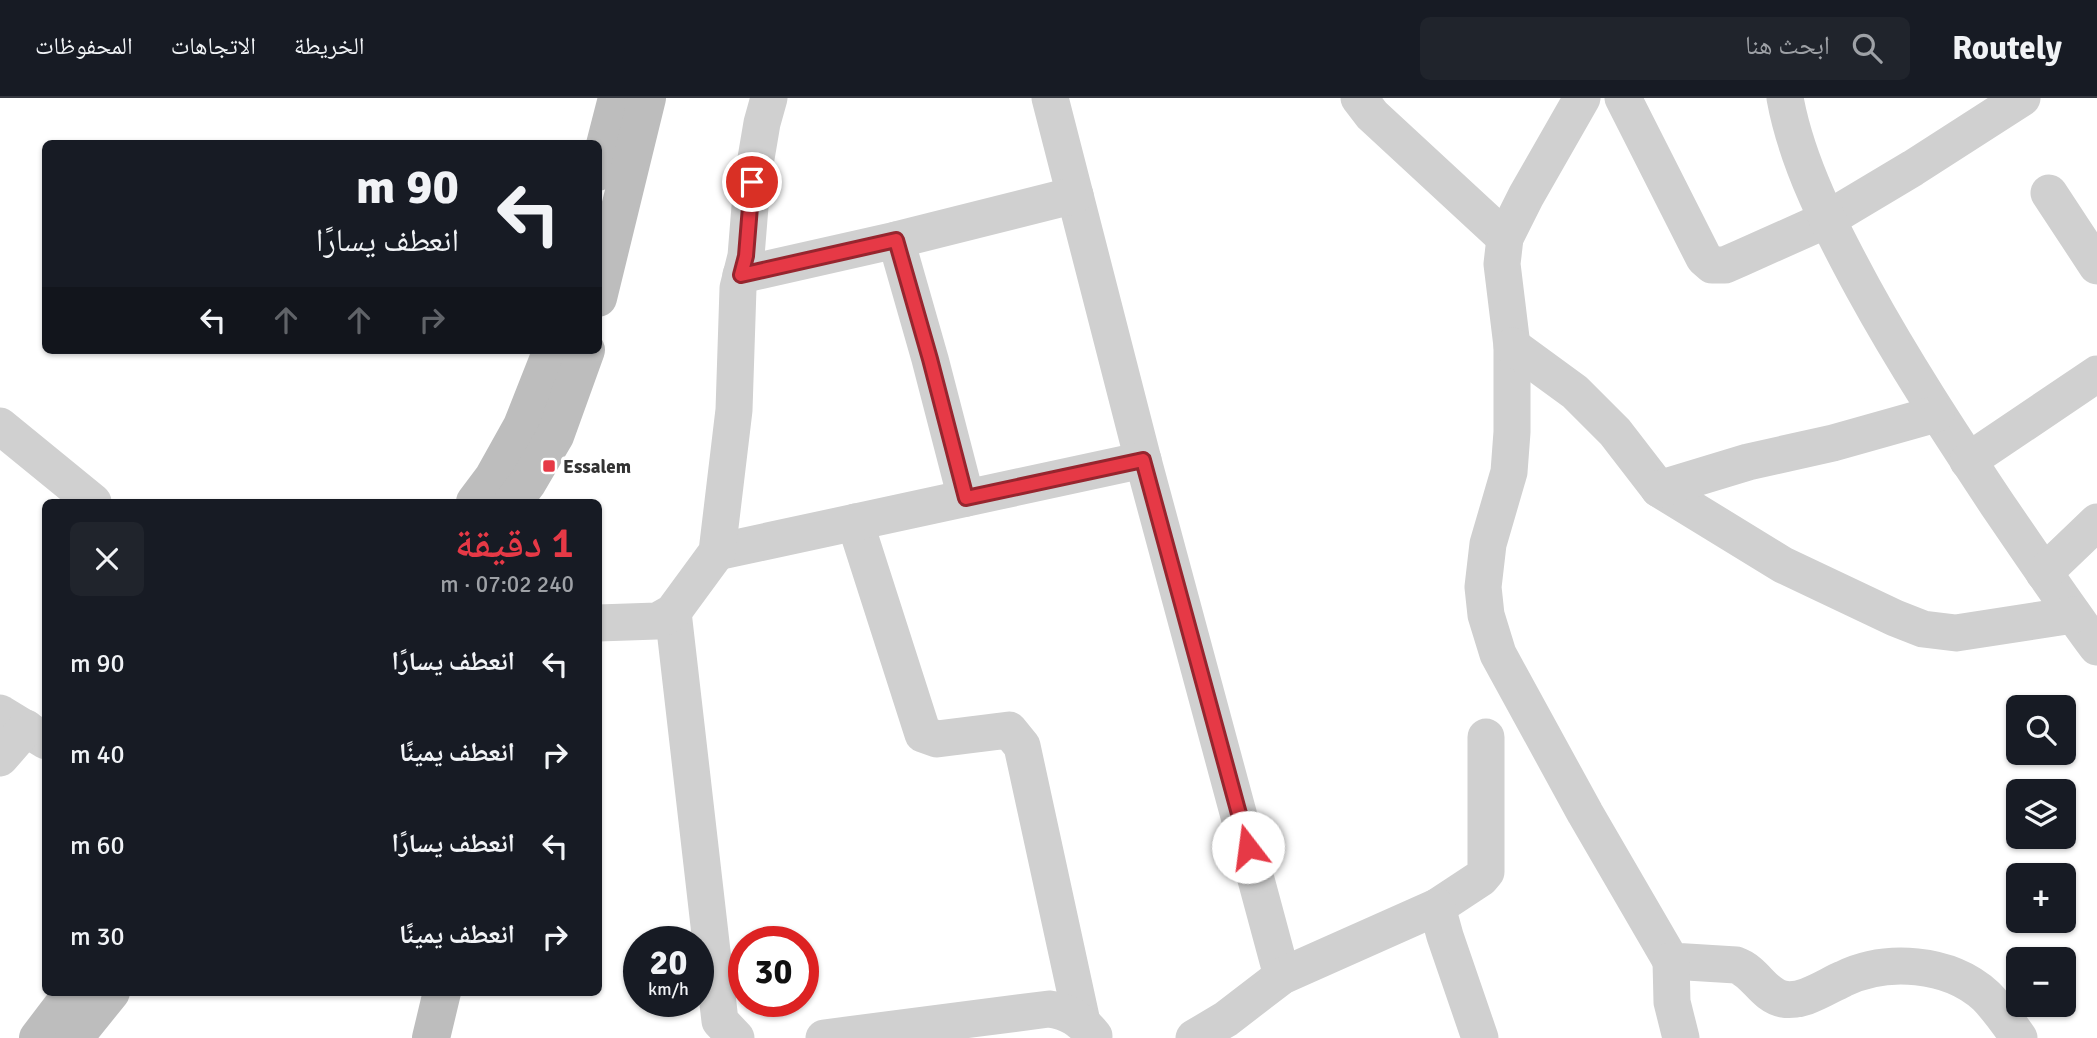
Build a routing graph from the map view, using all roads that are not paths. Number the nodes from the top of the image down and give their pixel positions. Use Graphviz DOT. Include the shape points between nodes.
graph roads {
  1 [pos="617,98"];
  2 [pos="647,98"];
  3 [pos="769,98"];
  4 [pos="1050,98"];
  5 [pos="1359,98"];
  6 [pos="1582,98"];
  7 [pos="1623,98"];
  8 [pos="1785,98"];
  9 [pos="2022,98"];
  10 [pos="602,156"];
  11 [pos="2049,193"];
  12 [pos="1075,195"];
  13 [pos="1826,220"];
  14 [pos="1505,238"];
  15 [pos="896,240"];
  16 [pos="2097,266"];
  17 [pos="741,275"];
  18 [pos="602,282"];
  19 [pos="1512,346"];
  20 [pos="550,354"];
  21 [pos="585,354"];
  22 [pos="2097,374"];
  23 [pos="1936,414"];
  24 [pos="0,426"];
  25 [pos="522,426"];
  26 [pos="1143,460"];
  27 [pos="1968,461"];
  28 [pos="1660,489"];
  29 [pos="524,496"];
  30 [pos="966,498"];
  31 [pos="89,499"];
  32 [pos="477,499"];
  33 [pos="855,522"];
  34 [pos="2097,522"];
  35 [pos="717,552"];
  36 [pos="2044,573"];
  37 [pos="673,612"];
  38 [pos="2073,615"];
  39 [pos="602,623"];
  40 [pos="2097,647"];
  41 [pos="24,727"];
  42 [pos="1486,737"];
  43 [pos="0,758"];
  44 [pos="1437,907"];
  45 [pos="1671,961"];
  46 [pos="1282,976"];
  47 [pos="71,996"];
  48 [pos="108,996"];
  49 [pos="441,996"];
  50 [pos="1089,1030"];
  51 [pos="38,1038"];
  52 [pos="74,1038"];
  53 [pos="431,1038"];
  54 [pos="736,1038"];
  55 [pos="824,1038"];
  56 [pos="1194,1038"];
  57 [pos="1480,1038"];
  58 [pos="1681,1038"];
  59 [pos="2019,1038"];
  1 -- 10 [label="main road"];
  2 -- 18 [label="main road"];
  3 -- 17 [label="street" via="752,182"];
  4 -- 12 [label="street"];
  5 -- 14 [label="street"];
  6 -- 14 [label="street"];
  7 -- 13 [label="street" via="1704,258 1712,265 1725,265"];
  8 -- 13 [label="street" via="1789,122"];
  9 -- 13 [label="street"];
  11 -- 16 [label="street"];
  12 -- 15 [label="street"];
  12 -- 26 [label="street"];
  13 -- 23 [label="street"];
  14 -- 19 [label="street" via="1502,264"];
  15 -- 17 [label="street"];
  15 -- 30 [label="street"];
  17 -- 35 [label="street" via="734,410"];
  19 -- 28 [label="street" via="1575,392 1615,432"];
  19 -- 45 [label="street" via="1512,432 1508,472 1488,544 1483,587 1486,615 1498,654"];
  20 -- 25 [label="main road"];
  21 -- 29 [label="main road" via="555,436"];
  22 -- 27 [label="street"];
  23 -- 27 [label="street"];
  23 -- 28 [label="street"];
  24 -- 31 [label="street"];
  25 -- 29 [label="main road"];
  25 -- 32 [label="main road"];
  26 -- 30 [label="street"];
  26 -- 46 [label="street"];
  27 -- 36 [label="street"];
  28 -- 38 [label="street" via="1783,565 1923,629 1956,633"];
  30 -- 33 [label="street"];
  33 -- 35 [label="street"];
  33 -- 50 [label="street" via="923,734 937,739 1009,730 1023,746"];
  34 -- 36 [label="street"];
  35 -- 37 [label="street"];
  36 -- 38 [label="street"];
  37 -- 39 [label="street" via="657,621"];
  37 -- 54 [label="street" via="720,1021"];
  38 -- 40 [label="street"];
  41 -- 43 [label="street"];
  42 -- 44 [label="street" via="1486,872"];
  44 -- 46 [label="street"];
  44 -- 57 [label="street"];
  45 -- 58 [label="street" via="1672,1002"];
  45 -- 59 [label="street" via="1746,968 1772,995 1798,1000 1854,973 1922,967 1947,973 1985,995"];
  46 -- 56 [label="street"];
  47 -- 51 [label="main road"];
  48 -- 52 [label="main road"];
  49 -- 53 [label="main road"];
  50 -- 55 [label="street" via="1060,1010 1049,1009"];
}
